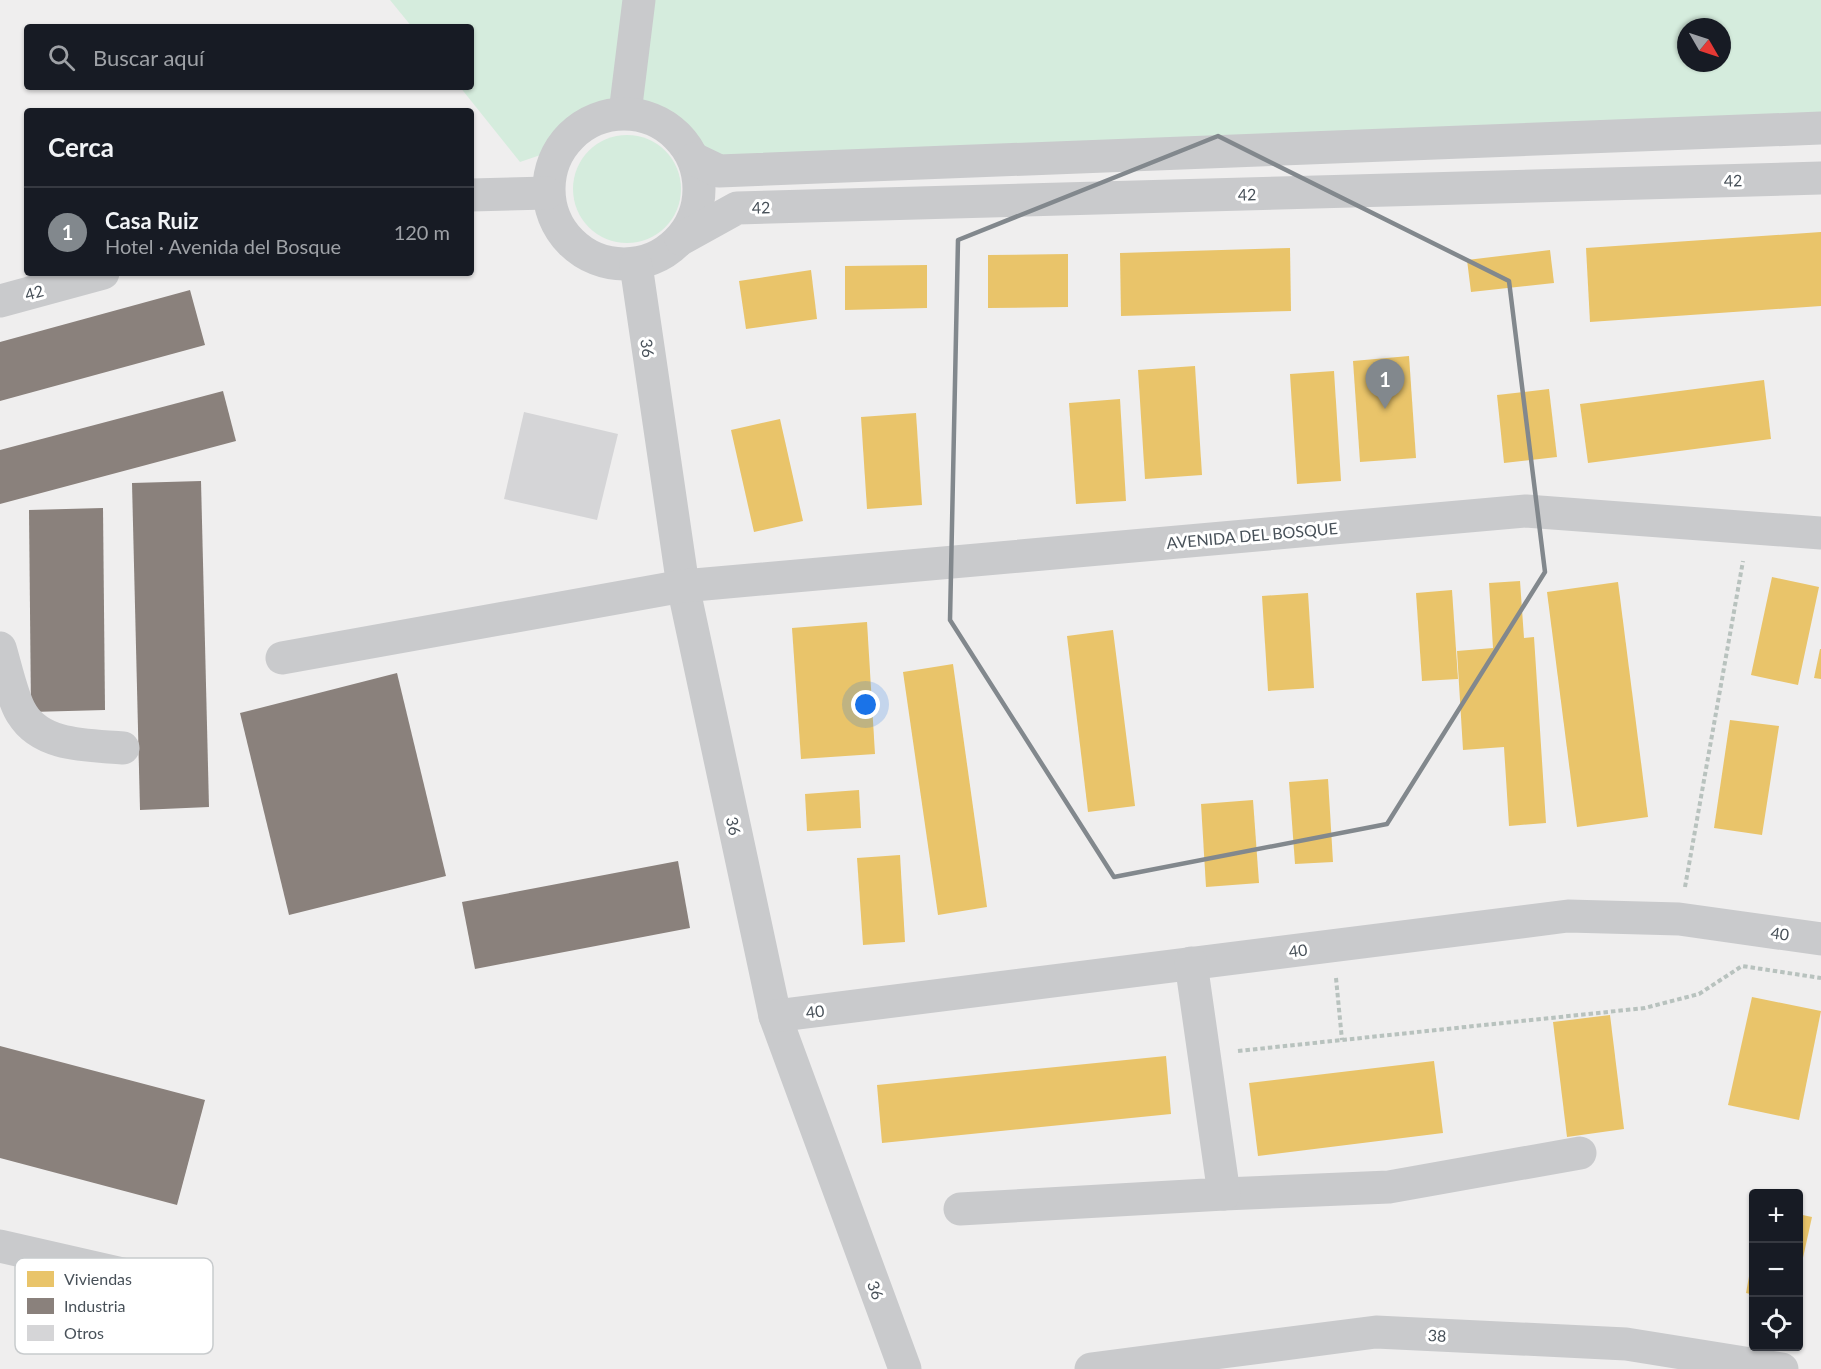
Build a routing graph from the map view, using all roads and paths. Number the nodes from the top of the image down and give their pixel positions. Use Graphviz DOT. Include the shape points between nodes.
graph roads {
  1 [pos="639,0"];
  2 [pos="625,113"];
  3 [pos="1821,128"];
  4 [pos="694,159"];
  5 [pos="1821,178"];
  6 [pos="547,193"];
  7 [pos="474,195"];
  8 [pos="681,239"];
  9 [pos="636,265"];
  10 [pos="92,276"];
  11 [pos="0,301"];
  12 [pos="1749,528"];
  13 [pos="1821,533"];
  14 [pos="682,586"];
  15 [pos="0,648"];
  16 [pos="282,658"];
  17 [pos="123,748"];
  18 [pos="1679,919"];
  19 [pos="1821,939"];
  20 [pos="1333,945"];
  21 [pos="1191,963"];
  22 [pos="1821,978"];
  23 [pos="775,1016"];
  24 [pos="1342,1040"];
  25 [pos="1204,1055"];
  26 [pos="1580,1153"];
  27 [pos="1224,1194"];
  28 [pos="960,1209"];
  29 [pos="0,1246"];
  30 [pos="53,1258"];
  31 [pos="905,1369"];
  32 [pos="1091,1369"];
  33 [pos="1782,1369"];
  1 -- 2 [label="street"];
  2 -- 4 [label="street, 42" via="654,119 678,135"];
  2 -- 6 [label="street, 42" via="595,119 569,136 552,162"];
  3 -- 4 [label="street" via="719,171"];
  4 -- 8 [label="street, 42" via="699,201 693,221"];
  5 -- 8 [label="street, 42" via="737,208"];
  6 -- 7 [label="street"];
  6 -- 9 [label="street, 42" via="556,224 576,249 604,263"];
  8 -- 9 [label="street, 42" via="661,256"];
  9 -- 14 [label="street, 36"];
  10 -- 11 [label="street, 42"];
  12 -- 13 [label="street, AVENIDA DEL BOSQUE"];
  12 -- 14 [label="street, AVENIDA DEL BOSQUE" via="1526,511"];
  12 -- 18 [label="path"];
  14 -- 16 [label="street, AVENIDA DEL BOSQUE"];
  14 -- 23 [label="street, 36"];
  15 -- 17 [label="street" via="21,713 34,729 61,741"];
  18 -- 19 [label="street, 40"];
  18 -- 20 [label="street, 40" via="1568,916"];
  20 -- 21 [label="street, 40"];
  20 -- 24 [label="path"];
  21 -- 23 [label="street, 40"];
  21 -- 25 [label="street"];
  22 -- 24 [label="path" via="1742,966 1699,994 1645,1008"];
  23 -- 31 [label="street, 36"];
  24 -- 25 [label="path"];
  25 -- 27 [label="street"];
  26 -- 27 [label="street" via="1389,1187"];
  27 -- 28 [label="street"];
  29 -- 30 [label="street"];
  32 -- 33 [label="street, 38" via="1376,1332 1626,1344"];
}
